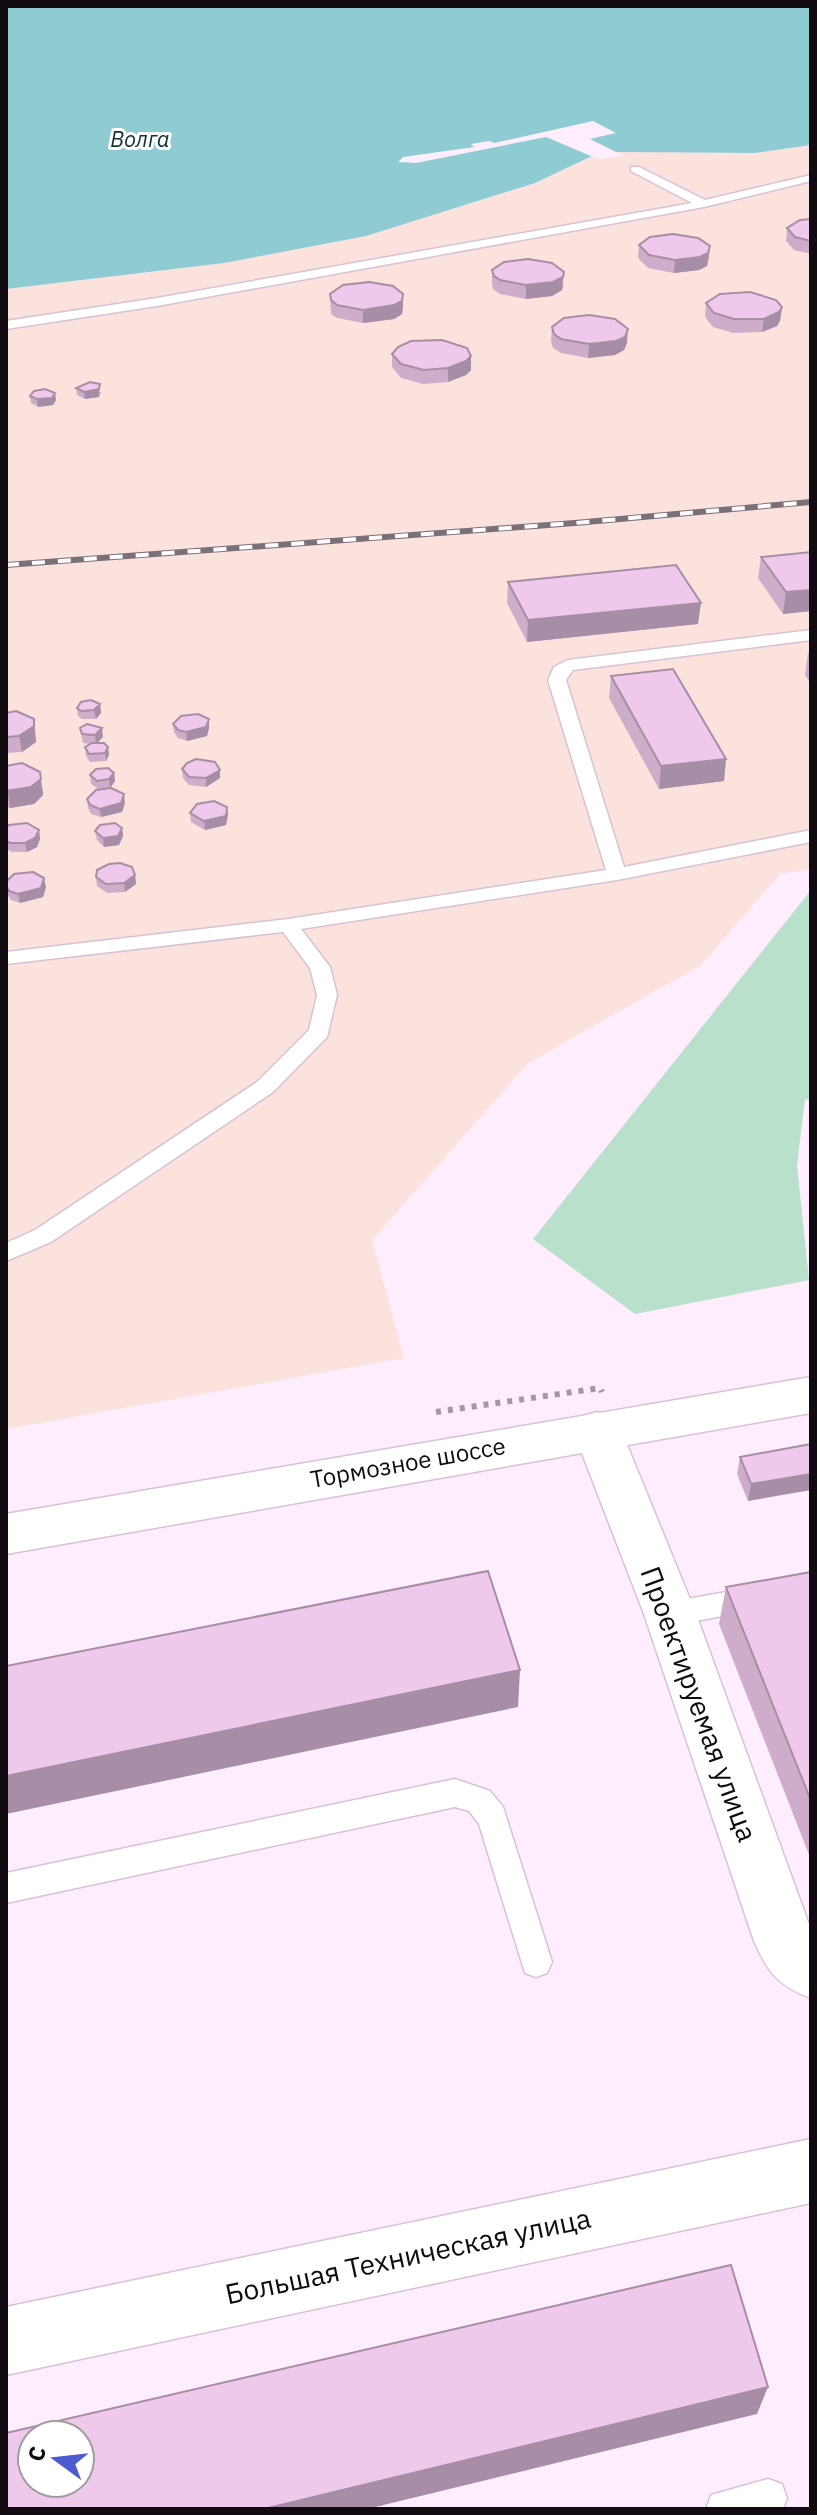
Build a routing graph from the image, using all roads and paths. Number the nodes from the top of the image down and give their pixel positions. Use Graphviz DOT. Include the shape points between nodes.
graph roads {
  1 [pos="635,169"];
  2 [pos="811,178"];
  3 [pos="704,204"];
  4 [pos="6,325"];
  5 [pos="811,635"];
  6 [pos="811,836"];
  7 [pos="617,874"];
  8 [pos="288,925"];
  9 [pos="6,958"];
  10 [pos="6,1253"];
  11 [pos="811,1395"];
  12 [pos="597,1430"];
  13 [pos="6,1534"];
  14 [pos="811,1588"];
  15 [pos="670,1614"];
  16 [pos="6,1888"];
  17 [pos="536,1962"];
  18 [pos="811,1970"];
  19 [pos="811,2171"];
  20 [pos="6,2341"];
  21 [pos="768,2498"];
  22 [pos="725,2509"];
  1 -- 3 [label="lane"];
  2 -- 3 [label="lane"];
  3 -- 4 [label="lane"];
  5 -- 7 [label="lane" via="568,665 560,671 557,680"];
  6 -- 7 [label="lane"];
  7 -- 8 [label="lane"];
  8 -- 9 [label="lane"];
  8 -- 10 [label="lane" via="320,967 327,995 319,1032 265,1087 43,1236"];
  11 -- 12 [label="street, Тормозное шоссе"];
  12 -- 13 [label="street, Тормозное шоссе"];
  12 -- 15 [label="street, Проектируемая улица"];
  14 -- 15 [label="lane"];
  15 -- 18 [label="street, Проектируемая улица" via="783,1941"];
  16 -- 17 [label="lane" via="455,1793 479,1801 492,1817"];
  19 -- 20 [label="street, Большая Техническая улица"];
  21 -- 22 [label="lane"];
}
